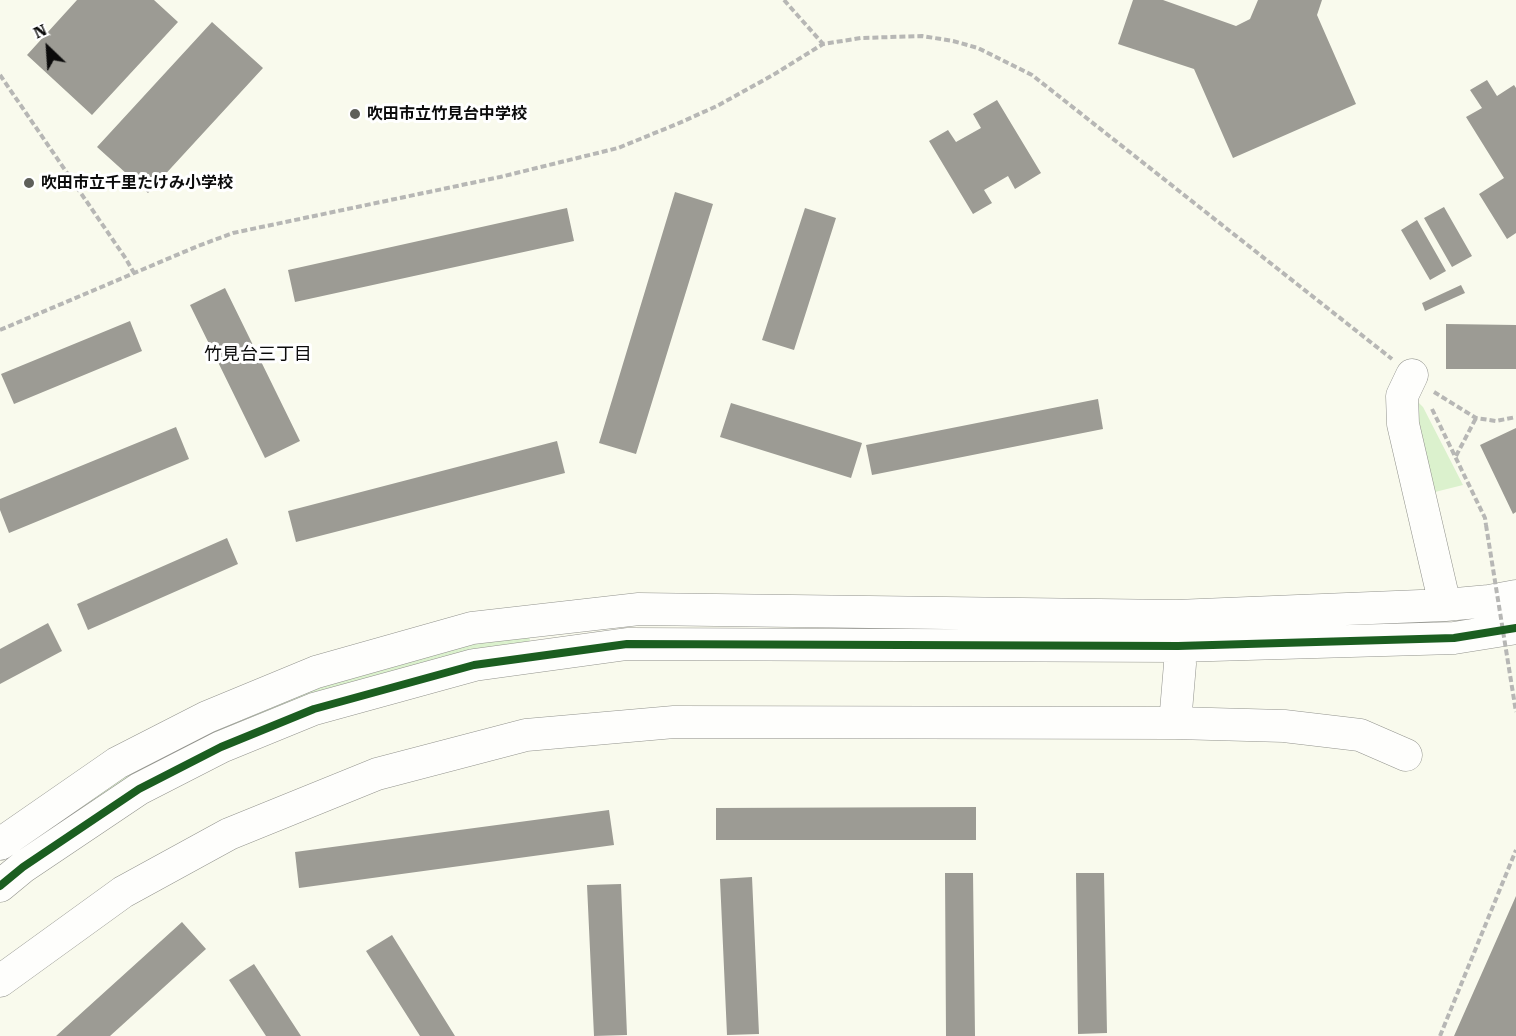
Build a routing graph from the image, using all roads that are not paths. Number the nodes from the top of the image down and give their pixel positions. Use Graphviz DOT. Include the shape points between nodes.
graph roads {
  1 [pos="1412,375"];
  2 [pos="1516,596"];
  3 [pos="1445,605"];
  4 [pos="1516,628"];
  5 [pos="1178,646"];
  6 [pos="1176,723"];
  7 [pos="1406,755"];
  8 [pos="0,844"];
  9 [pos="0,886"];
  10 [pos="0,981"];
  1 -- 3 [label="street" via="1402,396 1402,424"];
  2 -- 3 [label="street"];
  3 -- 8 [label="street" via="1176,616 639,609 472,628 316,672 207,717 117,763"];
  4 -- 5 [label="street" via="1454,638"];
  5 -- 6 [label="street"];
  5 -- 9 [label="street" via="627,644 474,665 314,709 222,747 140,789"];
  6 -- 7 [label="street" via="1284,726 1360,735"];
  6 -- 10 [label="street" via="674,722 526,735 377,774 229,834 123,892"];
}
